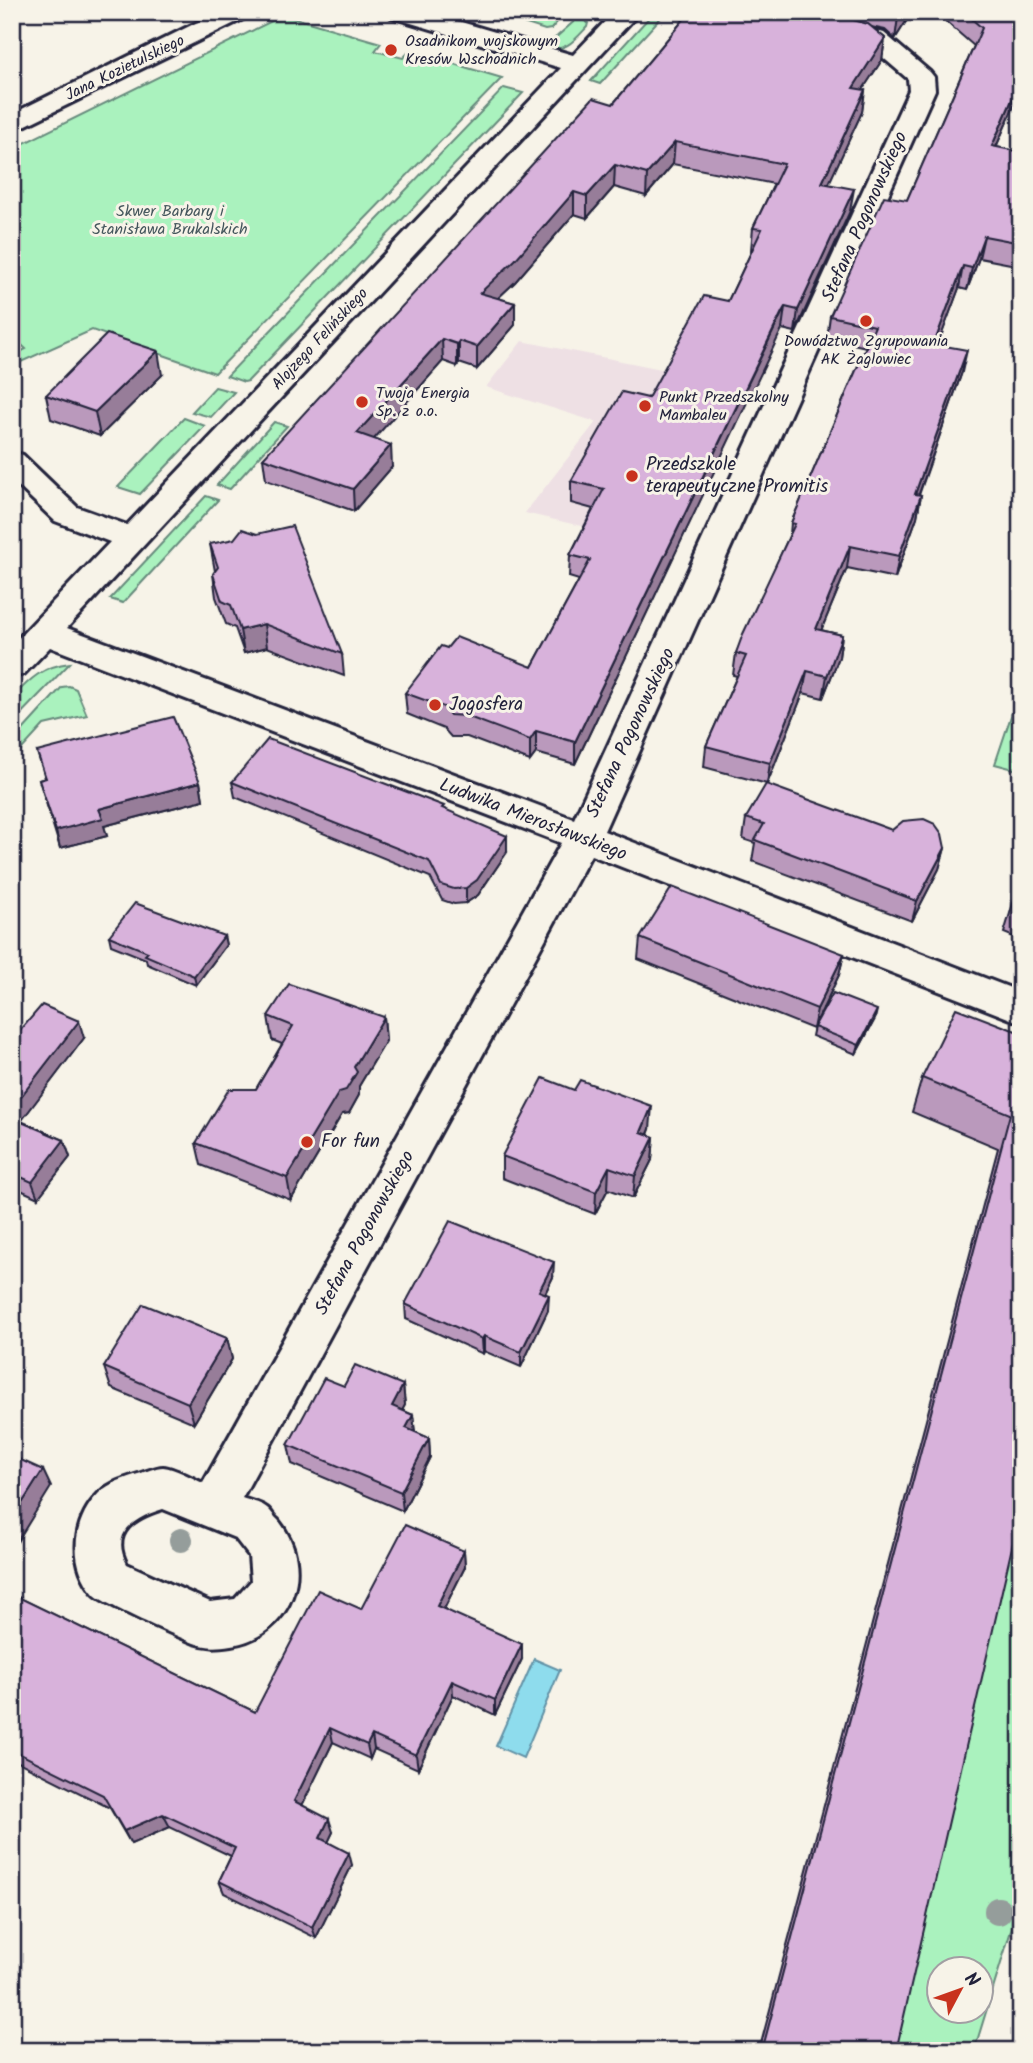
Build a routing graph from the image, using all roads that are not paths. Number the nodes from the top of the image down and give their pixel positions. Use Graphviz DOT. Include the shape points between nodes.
graph roads {
  1 [pos="238,12"];
  2 [pos="400,12"];
  3 [pos="596,12"];
  4 [pos="778,12"];
  5 [pos="625,16"];
  6 [pos="579,65"];
  7 [pos="12,124"];
  8 [pos="12,462"];
  9 [pos="132,538"];
  10 [pos="44,632"];
  11 [pos="12,666"];
  12 [pos="583,837"];
  13 [pos="1021,1009"];
  14 [pos="213,1508"];
  1 -- 7 [label="street, Jana Kozietulskiego"];
  2 -- 6 [label="street"];
  3 -- 5 [label="street"];
  4 -- 12 [label="street, Stefana Pogonowskiego" via="875,38 911,66 924,85"];
  5 -- 6 [label="street, Alojzego Felińskiego"];
  6 -- 9 [label="street, Alojzego Felińskiego"];
  8 -- 9 [label="street" via="66,513"];
  9 -- 10 [label="street, Alojzego Felińskiego"];
  10 -- 11 [label="street, Alojzego Felińskiego"];
  10 -- 12 [label="street, Ludwika Mierosławskiego"];
  12 -- 13 [label="street, Ludwika Mierosławskiego"];
  12 -- 14 [label="street, Stefana Pogonowskiego"];
}
